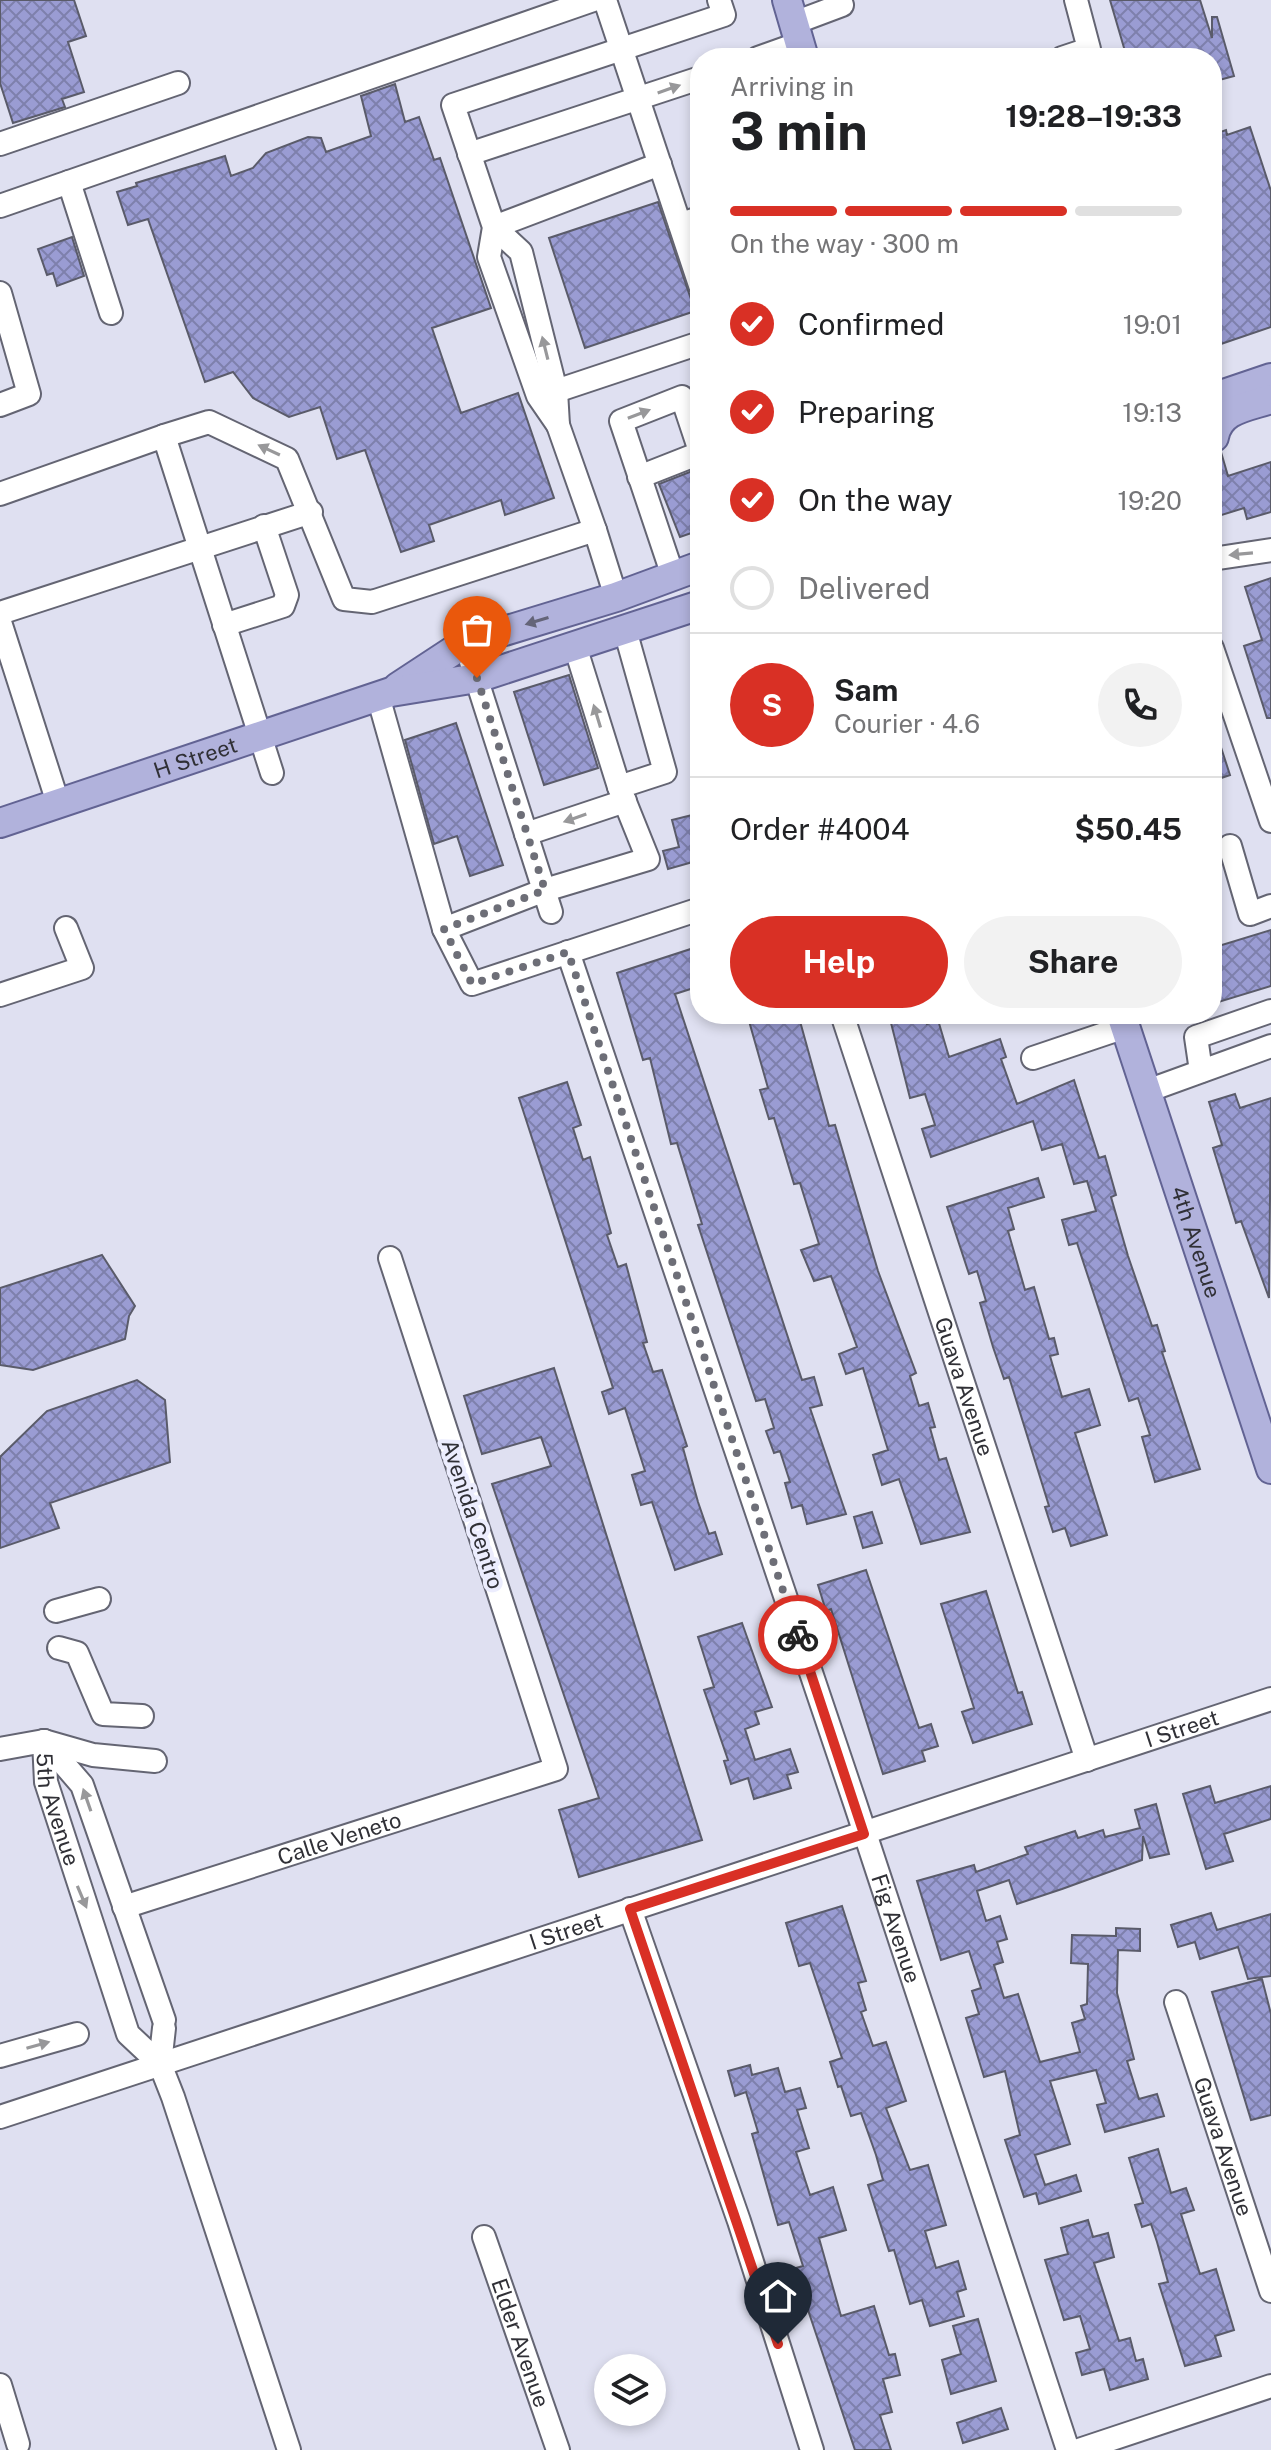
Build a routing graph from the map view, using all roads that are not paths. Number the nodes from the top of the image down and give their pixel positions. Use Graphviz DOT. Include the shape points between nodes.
graph roads {
  1 [pos="593,0"];
  2 [pos="605,0"];
  3 [pos="719,0"];
  4 [pos="1076,0"];
  5 [pos="842,5"];
  6 [pos="796,31"];
  7 [pos="772,48"];
  8 [pos="1089,48"];
  9 [pos="622,50"];
  10 [pos="690,81"];
  11 [pos="178,83"];
  12 [pos="638,99"];
  13 [pos="0,144"];
  14 [pos="469,154"];
  15 [pos="660,164"];
  16 [pos="69,182"];
  17 [pos="0,206"];
  18 [pos="690,221"];
  19 [pos="494,227"];
  20 [pos="0,293"];
  21 [pos="111,313"];
  22 [pos="690,346"];
  23 [pos="1271,378"];
  24 [pos="556,391"];
  25 [pos="1222,395"];
  26 [pos="1271,399"];
  27 [pos="0,405"];
  28 [pos="1222,418"];
  29 [pos="1271,418"];
  30 [pos="690,421"];
  31 [pos="558,425"];
  32 [pos="1222,435"];
  33 [pos="164,436"];
  34 [pos="690,456"];
  35 [pos="639,477"];
  36 [pos="0,494"];
  37 [pos="311,512"];
  38 [pos="264,526"];
  39 [pos="595,530"];
  40 [pos="200,549"];
  41 [pos="1271,550"];
  42 [pos="1222,557"];
  43 [pos="690,570"];
  44 [pos="673,576"];
  45 [pos="616,597"];
  46 [pos="690,608"];
  47 [pos="0,613"];
  48 [pos="0,622"];
  49 [pos="224,625"];
  50 [pos="625,630"];
  51 [pos="465,643"];
  52 [pos="575,646"];
  53 [pos="1222,677"];
  54 [pos="477,678"];
  55 [pos="384,694"];
  56 [pos="260,736"];
  57 [pos="272,773"];
  58 [pos="622,794"];
  59 [pos="58,803"];
  60 [pos="1271,821"];
  61 [pos="0,823"];
  62 [pos="526,834"];
  63 [pos="1230,846"];
  64 [pos="545,890"];
  65 [pos="1271,906"];
  66 [pos="551,912"];
  67 [pos="690,912"];
  68 [pos="66,928"];
  69 [pos="444,929"];
  70 [pos="568,952"];
  71 [pos="0,995"];
  72 [pos="1271,1011"];
  73 [pos="845,1024"];
  74 [pos="1114,1024"];
  75 [pos="1124,1024"];
  76 [pos="1271,1046"];
  77 [pos="1033,1058"];
  78 [pos="1201,1071"];
  79 [pos="1147,1091"];
  80 [pos="390,1258"];
  81 [pos="1271,1469"];
  82 [pos="99,1599"];
  83 [pos="56,1611"];
  84 [pos="59,1648"];
  85 [pos="1271,1699"];
  86 [pos="142,1716"];
  87 [pos="44,1741"];
  88 [pos="0,1749"];
  89 [pos="1087,1760"];
  90 [pos="155,1761"];
  91 [pos="556,1769"];
  92 [pos="864,1834"];
  93 [pos="124,1907"];
  94 [pos="630,1909"];
  95 [pos="1176,2002"];
  96 [pos="77,2034"];
  97 [pos="0,2056"];
  98 [pos="160,2064"];
  99 [pos="0,2117"];
  100 [pos="484,2237"];
  101 [pos="1271,2291"];
  102 [pos="0,2385"];
  103 [pos="1271,2386"];
  104 [pos="18,2444"];
  105 [pos="289,2450"];
  106 [pos="558,2450"];
  107 [pos="812,2450"];
  108 [pos="1068,2450"];
  109 [pos="1079,2450"];
  1 -- 16 [label="street"];
  2 -- 9 [label="street"];
  3 -- 9 [label="street" via="724,15"];
  4 -- 8 [label="street"];
  5 -- 6 [label="street"];
  6 -- 7 [label="street"];
  9 -- 12 [label="street"];
  9 -- 14 [label="street" via="453,105"];
  12 -- 10 [label="street, one-way"];
  11 -- 13 [label="street"];
  12 -- 14 [label="street"];
  12 -- 15 [label="street"];
  14 -- 19 [label="street"];
  15 -- 18 [label="street"];
  15 -- 19 [label="street"];
  16 -- 17 [label="street"];
  16 -- 21 [label="street"];
  24 -- 19 [label="street, one-way" via="521,252"];
  19 -- 31 [label="street" via="489,257 538,396"];
  20 -- 27 [label="street" via="29,394"];
  22 -- 24 [label="street"];
  23 -- 25 [label="main road"];
  24 -- 31 [label="street"];
  26 -- 28 [label="main road"];
  29 -- 32 [label="main road"];
  35 -- 30 [label="street, one-way" via="621,421 682,397"];
  31 -- 39 [label="street"];
  33 -- 36 [label="street"];
  37 -- 33 [label="street, one-way" via="287,459 209,422"];
  33 -- 40 [label="street"];
  34 -- 35 [label="street"];
  35 -- 44 [label="street"];
  37 -- 38 [label="street"];
  37 -- 39 [label="street" via="344,599 372,602"];
  38 -- 40 [label="street"];
  38 -- 49 [label="street" via="287,595 283,606"];
  39 -- 45 [label="street"];
  40 -- 47 [label="street"];
  40 -- 49 [label="street"];
  41 -- 42 [label="street, one-way"];
  43 -- 44 [label="main road, H Street"];
  44 -- 45 [label="main road, H Street"];
  45 -- 51 [label="main road, H Street, one-way"];
  46 -- 50 [label="main road, H Street"];
  48 -- 59 [label="street"];
  49 -- 56 [label="street"];
  50 -- 52 [label="main road, H Street"];
  50 -- 58 [label="street" via="665,772"];
  51 -- 54 [label="street"];
  51 -- 55 [label="main road, H Street"];
  52 -- 54 [label="main road, H Street"];
  58 -- 52 [label="street, one-way"];
  53 -- 60 [label="street"];
  54 -- 55 [label="main road, H Street"];
  54 -- 62 [label="street"];
  55 -- 56 [label="main road, H Street"];
  55 -- 69 [label="street"];
  56 -- 57 [label="street"];
  56 -- 59 [label="main road, H Street"];
  58 -- 62 [label="street, one-way"];
  58 -- 64 [label="street" via="648,859"];
  59 -- 61 [label="main road, H Street"];
  62 -- 64 [label="street"];
  63 -- 65 [label="street" via="1250,914"];
  64 -- 66 [label="street"];
  64 -- 69 [label="street"];
  67 -- 70 [label="street"];
  68 -- 71 [label="street" via="82,968"];
  69 -- 70 [label="street" via="472,984"];
  70 -- 92 [label="street, Fig Avenue"];
  72 -- 78 [label="street" via="1196,1037"];
  73 -- 89 [label="street, Guava Avenue"];
  74 -- 77 [label="street"];
  75 -- 79 [label="main road, 4th Avenue"];
  76 -- 78 [label="street"];
  78 -- 79 [label="street"];
  79 -- 81 [label="main road, 4th Avenue"];
  80 -- 91 [label="street, Avenida Centro"];
  82 -- 83 [label="street"];
  84 -- 86 [label="street" via="77,1653 103,1714"];
  85 -- 89 [label="street, I Street"];
  87 -- 88 [label="street"];
  87 -- 90 [label="street" via="93,1755"];
  93 -- 87 [label="street, 5th Avenue, one-way" via="82,1785"];
  87 -- 98 [label="street, 5th Avenue, one-way" via="46,1782 128,2034"];
  89 -- 92 [label="street, I Street"];
  91 -- 93 [label="street, Calle Veneto"];
  92 -- 94 [label="street, I Street"];
  92 -- 108 [label="street, Fig Avenue"];
  93 -- 98 [label="street, 5th Avenue" via="164,2024"];
  94 -- 98 [label="street, I Street"];
  94 -- 107 [label="street"];
  95 -- 101 [label="street, Guava Avenue"];
  97 -- 96 [label="street, one-way"];
  98 -- 99 [label="street, I Street"];
  98 -- 105 [label="street, 5th Avenue"];
  100 -- 106 [label="street, Elder Avenue"];
  102 -- 104 [label="street"];
  103 -- 109 [label="street"];
}
